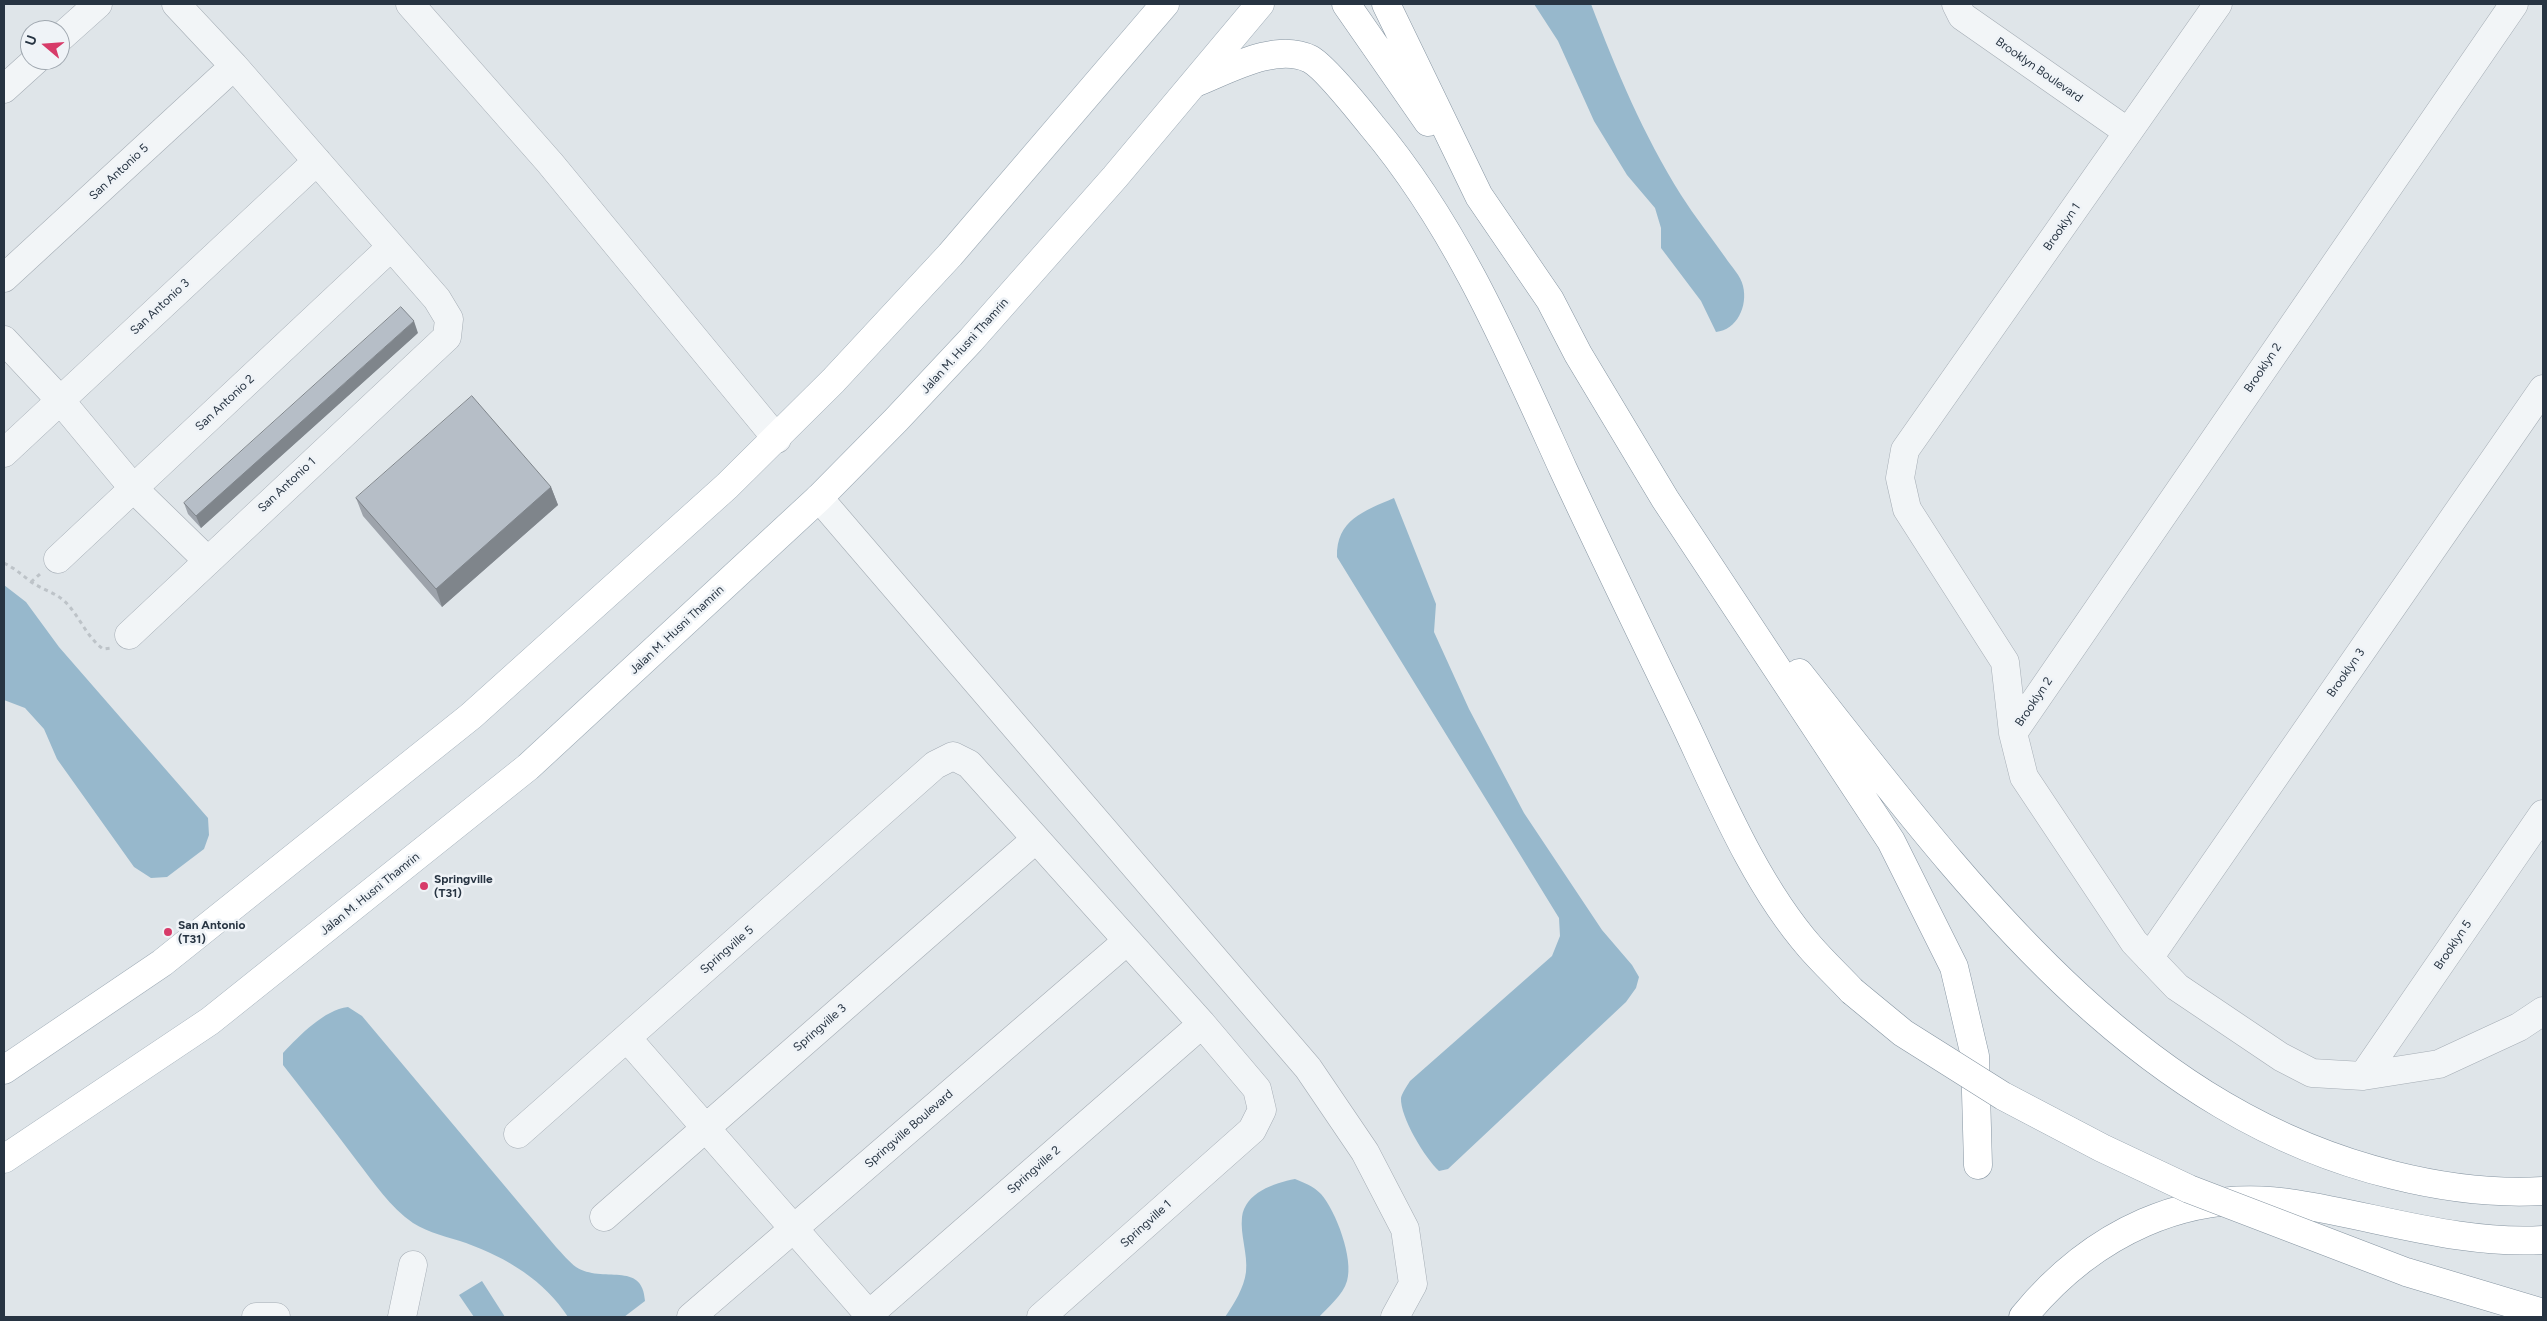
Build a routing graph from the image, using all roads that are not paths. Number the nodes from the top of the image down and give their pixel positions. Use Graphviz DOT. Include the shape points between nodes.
graph roads {
  1 [pos="98,4"];
  2 [pos="176,4"];
  3 [pos="410,4"];
  4 [pos="1165,4"];
  5 [pos="1346,4"];
  6 [pos="1386,4"];
  7 [pos="1956,4"];
  8 [pos="2218,4"];
  9 [pos="2514,4"];
  10 [pos="1258,5"];
  11 [pos="70,29"];
  12 [pos="234,66"];
  13 [pos="25,70"];
  14 [pos="1195,83"];
  15 [pos="4,89"];
  16 [pos="2128,132"];
  17 [pos="317,162"];
  18 [pos="1479,196"];
  19 [pos="391,247"];
  20 [pos="4,278"];
  21 [pos="4,340"];
  22 [pos="2543,388"];
  23 [pos="60,400"];
  24 [pos="777,439"];
  25 [pos="4,452"];
  26 [pos="134,489"];
  27 [pos="819,498"];
  28 [pos="1665,499"];
  29 [pos="58,559"];
  30 [pos="207,560"];
  31 [pos="129,636"];
  32 [pos="2013,733"];
  33 [pos="2543,814"];
  34 [pos="1036,839"];
  35 [pos="1127,941"];
  36 [pos="2149,958"];
  37 [pos="2543,1011"];
  38 [pos="1202,1024"];
  39 [pos="628,1038"];
  40 [pos="4,1070"];
  41 [pos="2363,1076"];
  42 [pos="706,1127"];
  43 [pos="518,1134"];
  44 [pos="4,1158"];
  45 [pos="1978,1165"];
  46 [pos="2543,1191"];
  47 [pos="604,1217"];
  48 [pos="794,1229"];
  49 [pos="2543,1240"];
  50 [pos="413,1265"];
  51 [pos="2543,1313"];
  52 [pos="869,1316"];
  53 [pos="256,1317"];
  54 [pos="276,1317"];
  55 [pos="402,1317"];
  56 [pos="691,1317"];
  57 [pos="1040,1317"];
  58 [pos="1395,1317"];
  59 [pos="2023,1317"];
  1 -- 11 [label="street"];
  2 -- 12 [label="street"];
  3 -- 24 [label="street" via="550,163"];
  4 -- 24 [label="main road" via="950,255"];
  5 -- 18 [label="main road"];
  6 -- 18 [label="main road"];
  7 -- 16 [label="street, Brooklyn Boulevard" via="1962,16"];
  8 -- 16 [label="street, Brooklyn 1"];
  9 -- 32 [label="street, Brooklyn 2"];
  10 -- 14 [label="main road, Jalan M. Husni Thamrin"];
  12 -- 17 [label="street"];
  12 -- 20 [label="street, San Antonio 5"];
  13 -- 15 [label="street"];
  14 -- 27 [label="main road, Jalan M. Husni Thamrin" via="971,340"];
  14 -- 51 [label="main road, bridge" via="1274,54 1288,53 1312,60 1404,166 1483,296 1732,822 1771,892 1809,946 1852,991 1903,1033 2003,1096 2189,1189 2406,1272"];
  16 -- 32 [label="street, Brooklyn 1" via="1905,450 1900,478 1907,508 2005,662"];
  17 -- 19 [label="street"];
  17 -- 23 [label="street, San Antonio 3"];
  18 -- 28 [label="main road" via="1550,300 1578,354"];
  19 -- 26 [label="street, San Antonio 2"];
  19 -- 30 [label="street, San Antonio 1" via="437,299 450,319 447,337"];
  21 -- 23 [label="street"];
  22 -- 36 [label="street, Brooklyn 3"];
  23 -- 25 [label="street, San Antonio 3"];
  23 -- 26 [label="street"];
  24 -- 40 [label="main road" via="463,722 162,963"];
  26 -- 29 [label="street, San Antonio 2"];
  26 -- 30 [label="street"];
  27 -- 44 [label="main road, Jalan M. Husni Thamrin" via="528,767 210,1021"];
  27 -- 58 [label="street" via="1308,1068 1365,1152 1405,1229 1413,1284"];
  28 -- 45 [label="main road" via="1891,841 1954,967 1975,1056"];
  28 -- 46 [label="main road" via="1918,824 2026,945 2068,987 2141,1049 2237,1115 2317,1152 2366,1168 2456,1187"];
  30 -- 31 [label="street, San Antonio 1"];
  32 -- 36 [label="street" via="2024,777 2134,942"];
  33 -- 41 [label="street, Brooklyn 5"];
  34 -- 35 [label="street"];
  34 -- 39 [label="street, Springville 5" via="969,764 953,756 936,765"];
  34 -- 42 [label="street, Springville 3"];
  35 -- 38 [label="street"];
  35 -- 48 [label="street, Springville Boulevard"];
  36 -- 41 [label="street" via="2177,987 2281,1057 2312,1073"];
  37 -- 41 [label="street" via="2519,1027 2439,1064"];
  38 -- 52 [label="street, Springville 2"];
  38 -- 57 [label="street, Springville 1" via="1257,1089 1262,1110 1252,1130"];
  39 -- 42 [label="street"];
  39 -- 43 [label="street, Springville 5"];
  42 -- 47 [label="street, Springville 3"];
  42 -- 48 [label="street"];
  48 -- 52 [label="street"];
  48 -- 56 [label="street, Springville Boulevard"];
  49 -- 59 [label="main road" via="2472,1237 2424,1230 2294,1203 2218,1203 2158,1216 2123,1232 2066,1271"];
  50 -- 55 [label="street"];
  53 -- 54 [label="street"];
}
